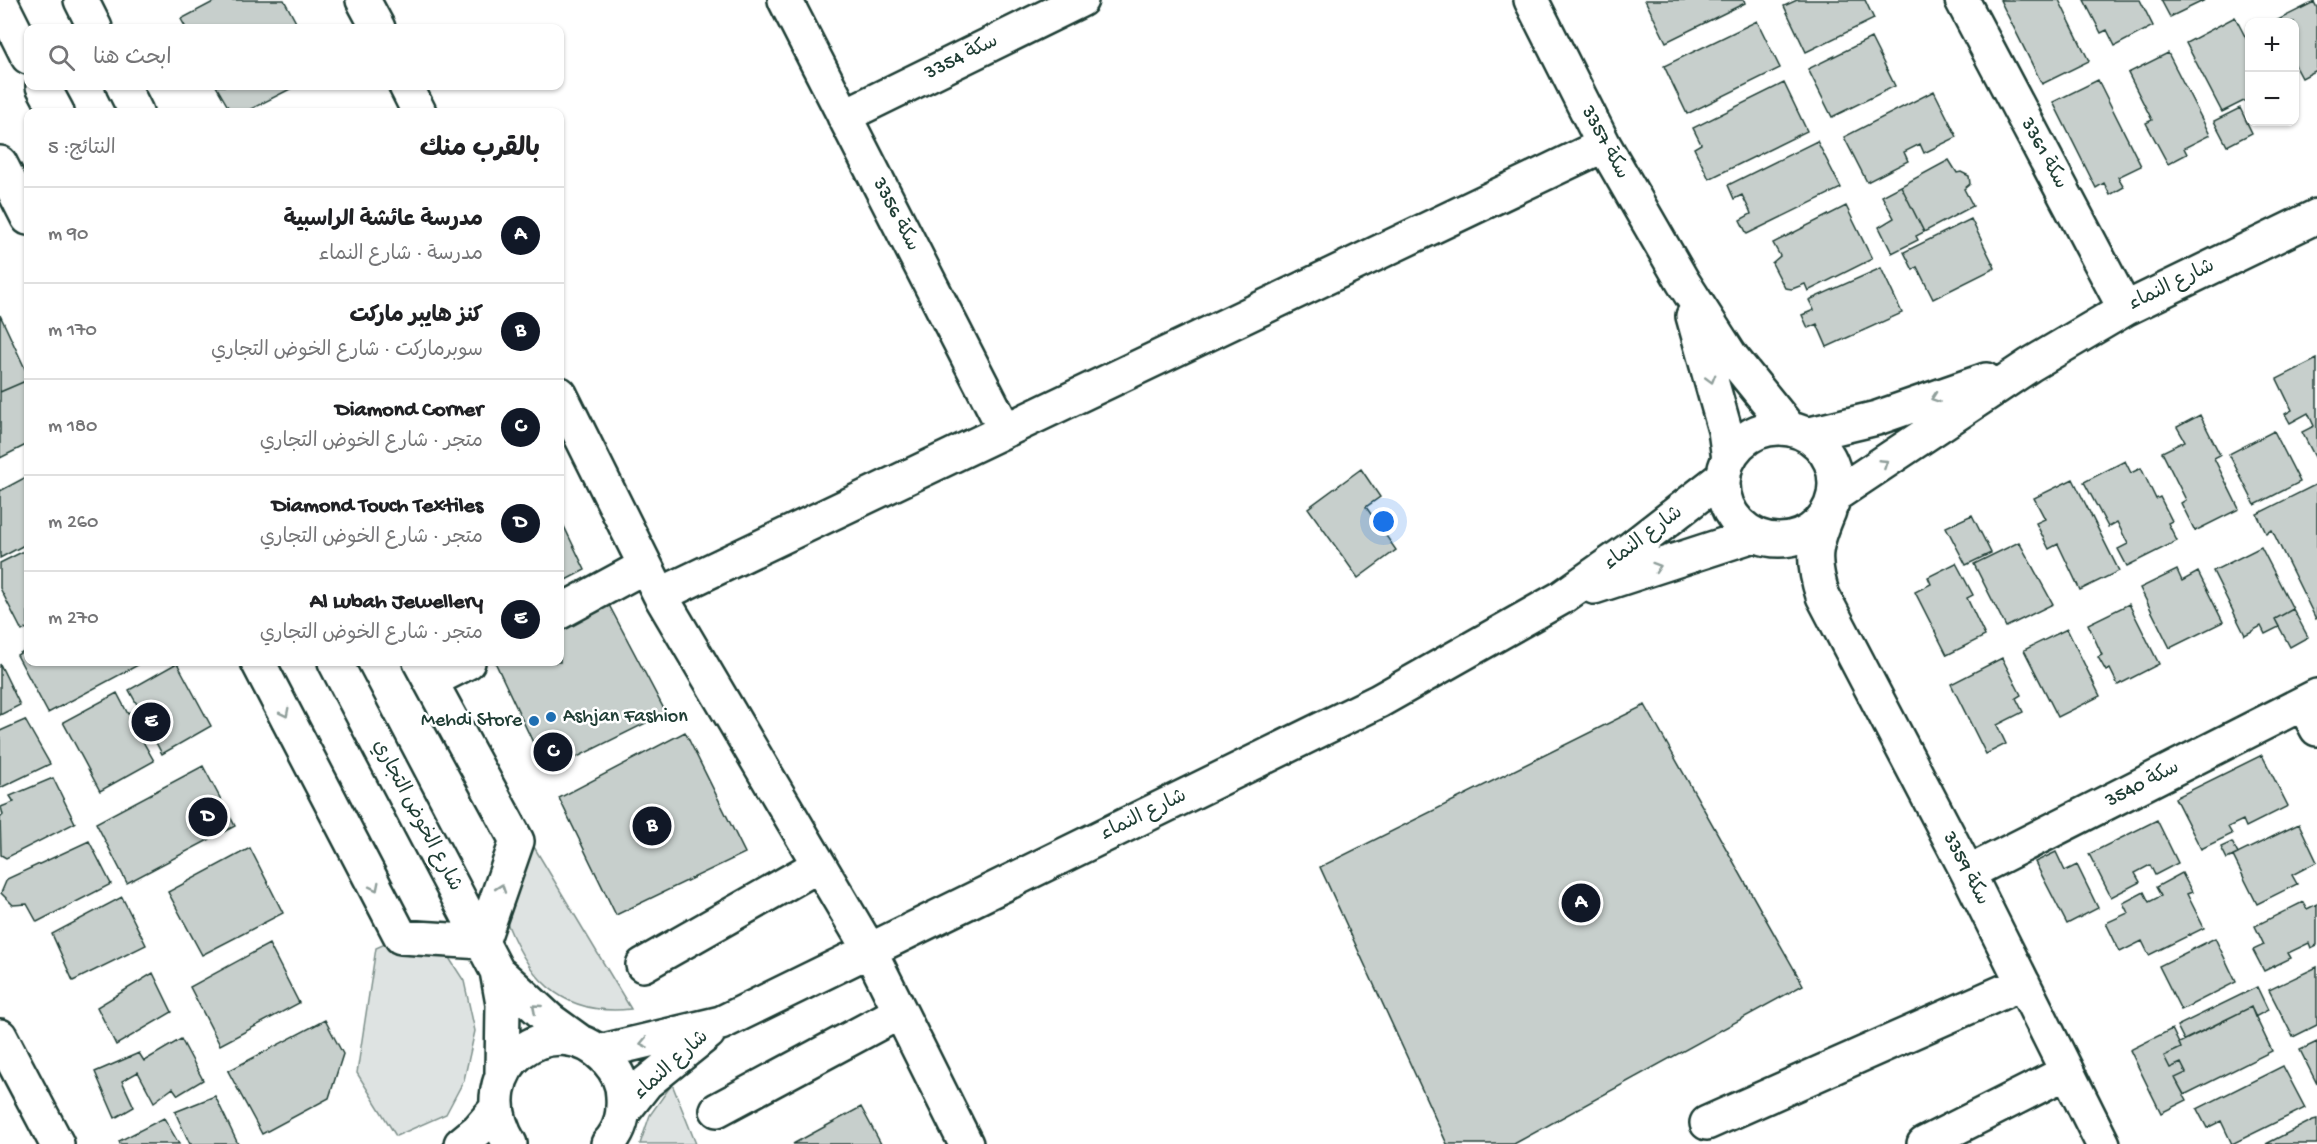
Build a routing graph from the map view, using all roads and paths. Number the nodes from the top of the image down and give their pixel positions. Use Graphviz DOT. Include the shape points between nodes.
graph roads {
  1 [pos="81,0"];
  2 [pos="363,0"];
  3 [pos="785,0"];
  4 [pos="1081,0"];
  5 [pos="1532,0"];
  6 [pos="1962,0"];
  7 [pos="0,3"];
  8 [pos="93,24"];
  9 [pos="376,24"];
  10 [pos="24,49"];
  11 [pos="45,90"];
  12 [pos="125,90"];
  13 [pos="408,90"];
  14 [pos="55,108"];
  15 [pos="134,108"];
  16 [pos="417,108"];
  17 [pos="844,116"];
  18 [pos="1604,145"];
  19 [pos="0,163"];
  20 [pos="24,210"];
  21 [pos="2317,216"];
  22 [pos="1683,282"];
  23 [pos="2125,309"];
  24 [pos="2030,365"];
  25 [pos="564,402"];
  26 [pos="1005,430"];
  27 [pos="1798,431"];
  28 [pos="1726,467"];
  29 [pos="1832,503"];
  30 [pos="1762,538"];
  31 [pos="645,566"];
  32 [pos="660,595"];
  33 [pos="1823,596"];
  34 [pos="1561,598"];
  35 [pos="564,610"];
  36 [pos="260,666"];
  37 [pos="337,666"];
  38 [pos="449,666"];
  39 [pos="426,671"];
  40 [pos="2312,709"];
  41 [pos="819,865"];
  42 [pos="1968,873"];
  43 [pos="482,942"];
  44 [pos="870,951"];
  45 [pos="643,965"];
  46 [pos="497,971"];
  47 [pos="2023,983"];
  48 [pos="900,1012"];
  49 [pos="721,1023"];
  50 [pos="0,1036"];
  51 [pos="589,1047"];
  52 [pos="502,1072"];
  53 [pos="2067,1072"];
  54 [pos="496,1108"];
  55 [pos="717,1110"];
  56 [pos="1707,1123"];
  57 [pos="615,1134"];
  58 [pos="57,1144"];
  59 [pos="461,1144"];
  60 [pos="510,1144"];
  61 [pos="966,1144"];
  62 [pos="1924,1144"];
  63 [pos="2103,1144"];
  1 -- 8 [label="street"];
  2 -- 9 [label="street"];
  3 -- 17 [label="street, سكة 3356"];
  4 -- 17 [label="street, سكة 3354"];
  5 -- 18 [label="street, سكة 3357"];
  6 -- 23 [label="street, سكة 3361"];
  7 -- 10 [label="street"];
  11 -- 14 [label="street"];
  12 -- 15 [label="street"];
  13 -- 16 [label="street"];
  17 -- 26 [label="street, سكة 3356"];
  18 -- 22 [label="street, سكة 3357"];
  18 -- 26 [label="street"];
  19 -- 20 [label="street"];
  21 -- 23 [label="street, شارع النماء"];
  22 -- 27 [label="street, سكة 3357" via="1730,356"];
  22 -- 28 [label="street, سكة 3357, one-way" via="1720,411"];
  23 -- 24 [label="street, شارع النماء"];
  24 -- 27 [label="street, شارع النماء, one-way" via="1877,418"];
  29 -- 24 [label="street, شارع النماء, one-way"];
  25 -- 31 [label="street"];
  26 -- 32 [label="street"];
  27 -- 28 [label="street" via="1771,429 1754,434 1740,444"];
  27 -- 29 [label="street" via="1821,446 1830,460 1835,477"];
  28 -- 30 [label="street" via="1723,494 1729,511 1739,525"];
  28 -- 34 [label="street, شارع النماء" via="1629,550"];
  29 -- 30 [label="street" via="1818,525 1804,535 1788,541"];
  29 -- 33 [label="street, سكة 3359" via="1816,542 1816,569"];
  30 -- 33 [label="street, سكة 3359"];
  34 -- 30 [label="street, شارع النماء, one-way"];
  31 -- 32 [label="street"];
  31 -- 35 [label="street"];
  32 -- 41 [label="street"];
  33 -- 42 [label="street, سكة 3359"];
  34 -- 44 [label="street, شارع النماء" via="1379,701"];
  36 -- 43 [label="street, one-way" via="401,937"];
  37 -- 43 [label="street, شارع الخوض التجاري"];
  38 -- 39 [label="street"];
  43 -- 39 [label="street, one-way" via="517,841"];
  40 -- 42 [label="street, سكة 3540"];
  41 -- 44 [label="street"];
  41 -- 45 [label="street"];
  42 -- 47 [label="street, سكة 3359"];
  43 -- 46 [label="street, شارع الخوض التجاري"];
  44 -- 48 [label="street"];
  44 -- 49 [label="street, شارع النماء"];
  51 -- 46 [label="street, شارع الخوض التجاري, one-way" via="550,1020"];
  46 -- 52 [label="street, شارع الخوض التجاري" via="504,1027"];
  47 -- 53 [label="street, سكة 3359"];
  47 -- 56 [label="street"];
  48 -- 55 [label="street"];
  48 -- 61 [label="street"];
  49 -- 51 [label="street, شارع النماء, one-way"];
  49 -- 57 [label="street, شارع النماء" via="646,1083"];
  50 -- 58 [label="street"];
  51 -- 52 [label="street, شارع النماء" via="558,1039 537,1043 519,1054"];
  51 -- 57 [label="street, شارع الخوض التجاري" via="614,1068 623,1089"];
  52 -- 54 [label="street, شارع الخوض التجاري"];
  53 -- 62 [label="street"];
  53 -- 63 [label="street, سكة 3359"];
  54 -- 59 [label="street"];
  54 -- 60 [label="street" via="500,1128"];
}
